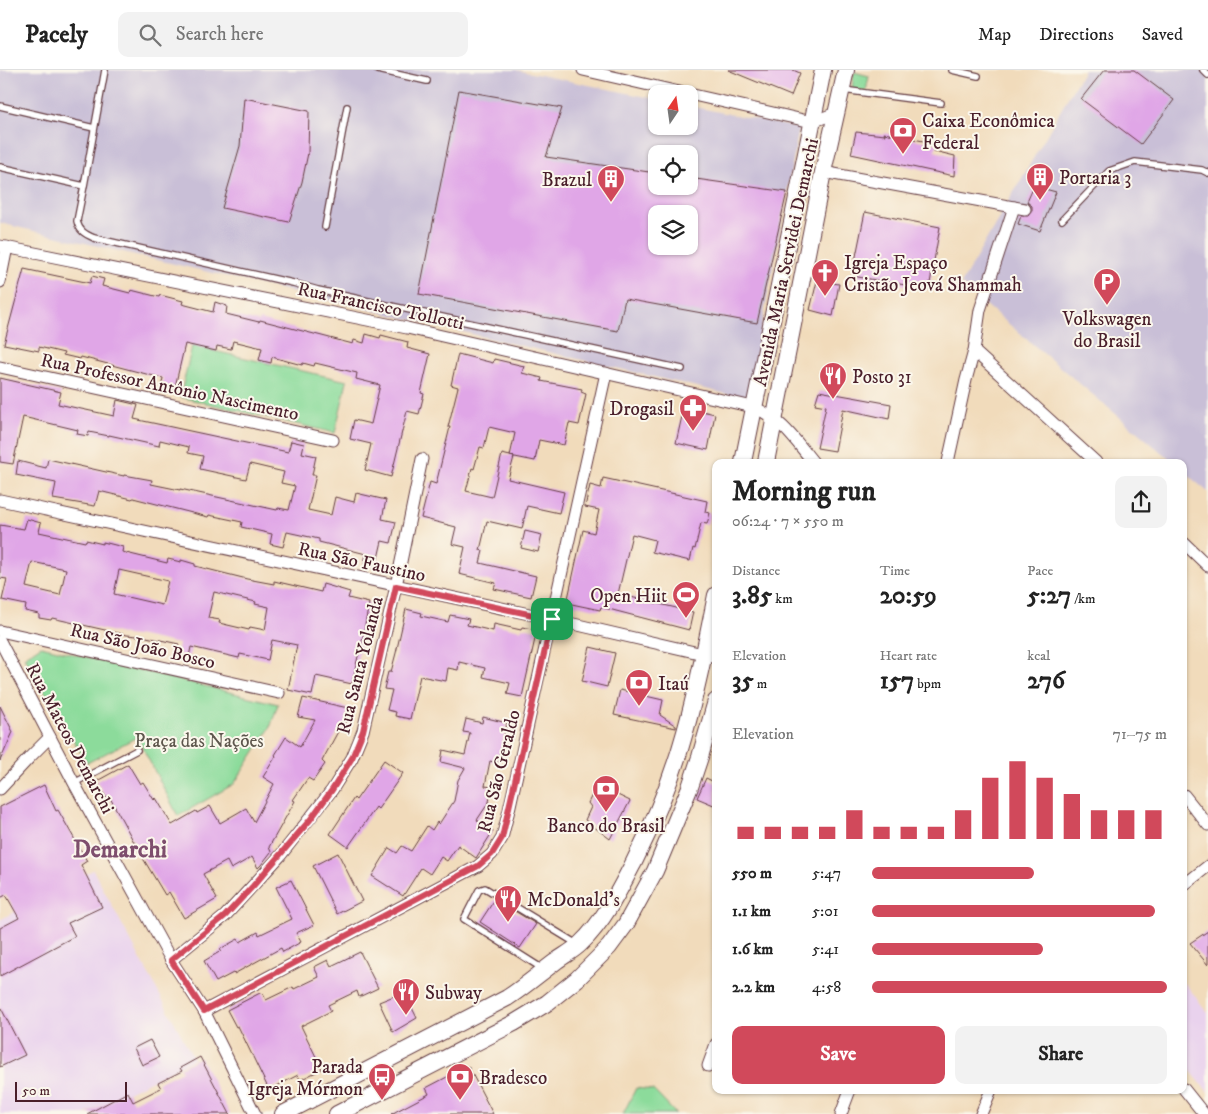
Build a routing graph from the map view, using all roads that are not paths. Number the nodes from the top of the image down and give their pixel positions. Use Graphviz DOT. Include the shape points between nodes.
graph roads {
  1 [pos="378,70"];
  2 [pos="583,70"];
  3 [pos="614,70"];
  4 [pos="823,70"];
  5 [pos="846,70"];
  6 [pos="952,70"];
  7 [pos="1202,70"];
  8 [pos="594,72"];
  9 [pos="104,73"];
  10 [pos="1208,75"];
  11 [pos="978,76"];
  12 [pos="427,81"];
  13 [pos="650,85"];
  14 [pos="841,89"];
  15 [pos="698,96"];
  16 [pos="941,103"];
  17 [pos="0,106"];
  18 [pos="347,107"];
  19 [pos="836,113"];
  20 [pos="812,122"];
  21 [pos="94,128"];
  22 [pos="0,167"];
  23 [pos="824,172"];
  24 [pos="1208,173"];
  25 [pos="84,186"];
  26 [pos="1062,220"];
  27 [pos="325,227"];
  28 [pos="4,246"];
  29 [pos="0,282"];
  30 [pos="974,351"];
  31 [pos="0,368"];
  32 [pos="682,369"];
  33 [pos="606,373"];
  34 [pos="753,407"];
  35 [pos="774,417"];
  36 [pos="333,440"];
  37 [pos="422,459"];
  38 [pos="744,459"];
  39 [pos="767,459"];
  40 [pos="811,459"];
  41 [pos="949,459"];
  42 [pos="1093,459"];
  43 [pos="0,500"];
  44 [pos="1187,546"];
  45 [pos="1208,566"];
  46 [pos="396,586"];
  47 [pos="552,619"];
  48 [pos="0,630"];
  49 [pos="712,636"];
  50 [pos="0,641"];
  51 [pos="710,656"];
  52 [pos="279,693"];
  53 [pos="712,714"];
  54 [pos="50,737"];
  55 [pos="136,750"];
  56 [pos="74,783"];
  57 [pos="0,789"];
  58 [pos="1187,799"];
  59 [pos="1208,825"];
  60 [pos="1208,866"];
  61 [pos="1187,883"];
  62 [pos="579,945"];
  63 [pos="171,960"];
  64 [pos="545,970"];
  65 [pos="204,1011"];
  66 [pos="712,1055"];
  67 [pos="708,1066"];
  68 [pos="1187,1093"];
  69 [pos="848,1094"];
  70 [pos="989,1094"];
  71 [pos="1208,1110"];
  72 [pos="255,1114"];
  73 [pos="284,1114"];
  74 [pos="337,1114"];
  75 [pos="840,1114"];
  76 [pos="981,1114"];
  77 [pos="1203,1114"];
  1 -- 12 [label="lane"];
  2 -- 8 [label="street"];
  3 -- 8 [label="street" via="605,74"];
  4 -- 20 [label="main road, Avenida Maria Servidei Demarchi"];
  5 -- 14 [label="main road, Avenida Maria Servidei Demarchi"];
  6 -- 11 [label="lane"];
  7 -- 10 [label="lane"];
  8 -- 13 [label="street"];
  9 -- 21 [label="lane"];
  14 -- 16 [label="lane"];
  14 -- 19 [label="main road, Avenida Maria Servidei Demarchi"];
  15 -- 20 [label="street"];
  17 -- 21 [label="lane"];
  18 -- 27 [label="lane"];
  19 -- 20 [label="street"];
  19 -- 23 [label="main road, Avenida Maria Servidei Demarchi"];
  20 -- 34 [label="main road, Avenida Maria Servidei Demarchi"];
  21 -- 25 [label="lane"];
  22 -- 25 [label="lane"];
  23 -- 30 [label="street" via="1019,208 980,310"];
  23 -- 35 [label="main road, Avenida Maria Servidei Demarchi"];
  24 -- 26 [label="lane" via="1135,162 1109,171"];
  25 -- 32 [label="lane" via="77,221 85,234 94,238"];
  28 -- 29 [label="street"];
  28 -- 33 [label="street, Rua Francisco Tollotti" via="407,328"];
  30 -- 41 [label="street"];
  30 -- 42 [label="street"];
  31 -- 36 [label="street, Rua Professor Antônio Nascimento"];
  33 -- 34 [label="street, Rua Francisco Tollotti"];
  33 -- 47 [label="street, Rua São Geraldo"];
  34 -- 35 [label="street, Rua Francisco Tollotti"];
  34 -- 38 [label="main road, Avenida Maria Servidei Demarchi"];
  35 -- 39 [label="main road, Avenida Maria Servidei Demarchi"];
  35 -- 40 [label="street"];
  37 -- 46 [label="street, Rua Santa Yolanda"];
  43 -- 46 [label="street, Rua São Faustino"];
  44 -- 45 [label="street"];
  46 -- 47 [label="street, Rua São Faustino"];
  46 -- 63 [label="street, Rua Santa Yolanda" via="363,731 352,758 310,820 253,886 225,916"];
  47 -- 51 [label="street, Rua São Faustino"];
  47 -- 65 [label="street, Rua São Geraldo" via="502,838 492,854 478,866"];
  48 -- 52 [label="street, Rua São João Bosco"];
  49 -- 51 [label="main road"];
  50 -- 54 [label="street, Rua Mateos Demarchi"];
  51 -- 62 [label="main road" via="675,764 644,841 605,914"];
  53 -- 74 [label="main road" via="692,780 655,871 634,911 609,947 577,980 514,1023 358,1107"];
  54 -- 56 [label="street, Rua Mateos Demarchi"];
  54 -- 57 [label="street"];
  55 -- 56 [label="lane"];
  56 -- 63 [label="street, Rua Mateos Demarchi"];
  58 -- 59 [label="street"];
  60 -- 61 [label="street"];
  62 -- 64 [label="main road"];
  62 -- 64 [label="lane" via="486,888 479,890 464,920"];
  63 -- 65 [label="street, Rua Mateos Demarchi"];
  64 -- 73 [label="main road" via="526,986 484,1010"];
  65 -- 72 [label="street, Rua Mateos Demarchi"];
  66 -- 67 [label="street"];
  68 -- 77 [label="street"];
  69 -- 75 [label="street"];
  70 -- 76 [label="street"];
  71 -- 77 [label="street"];
}
